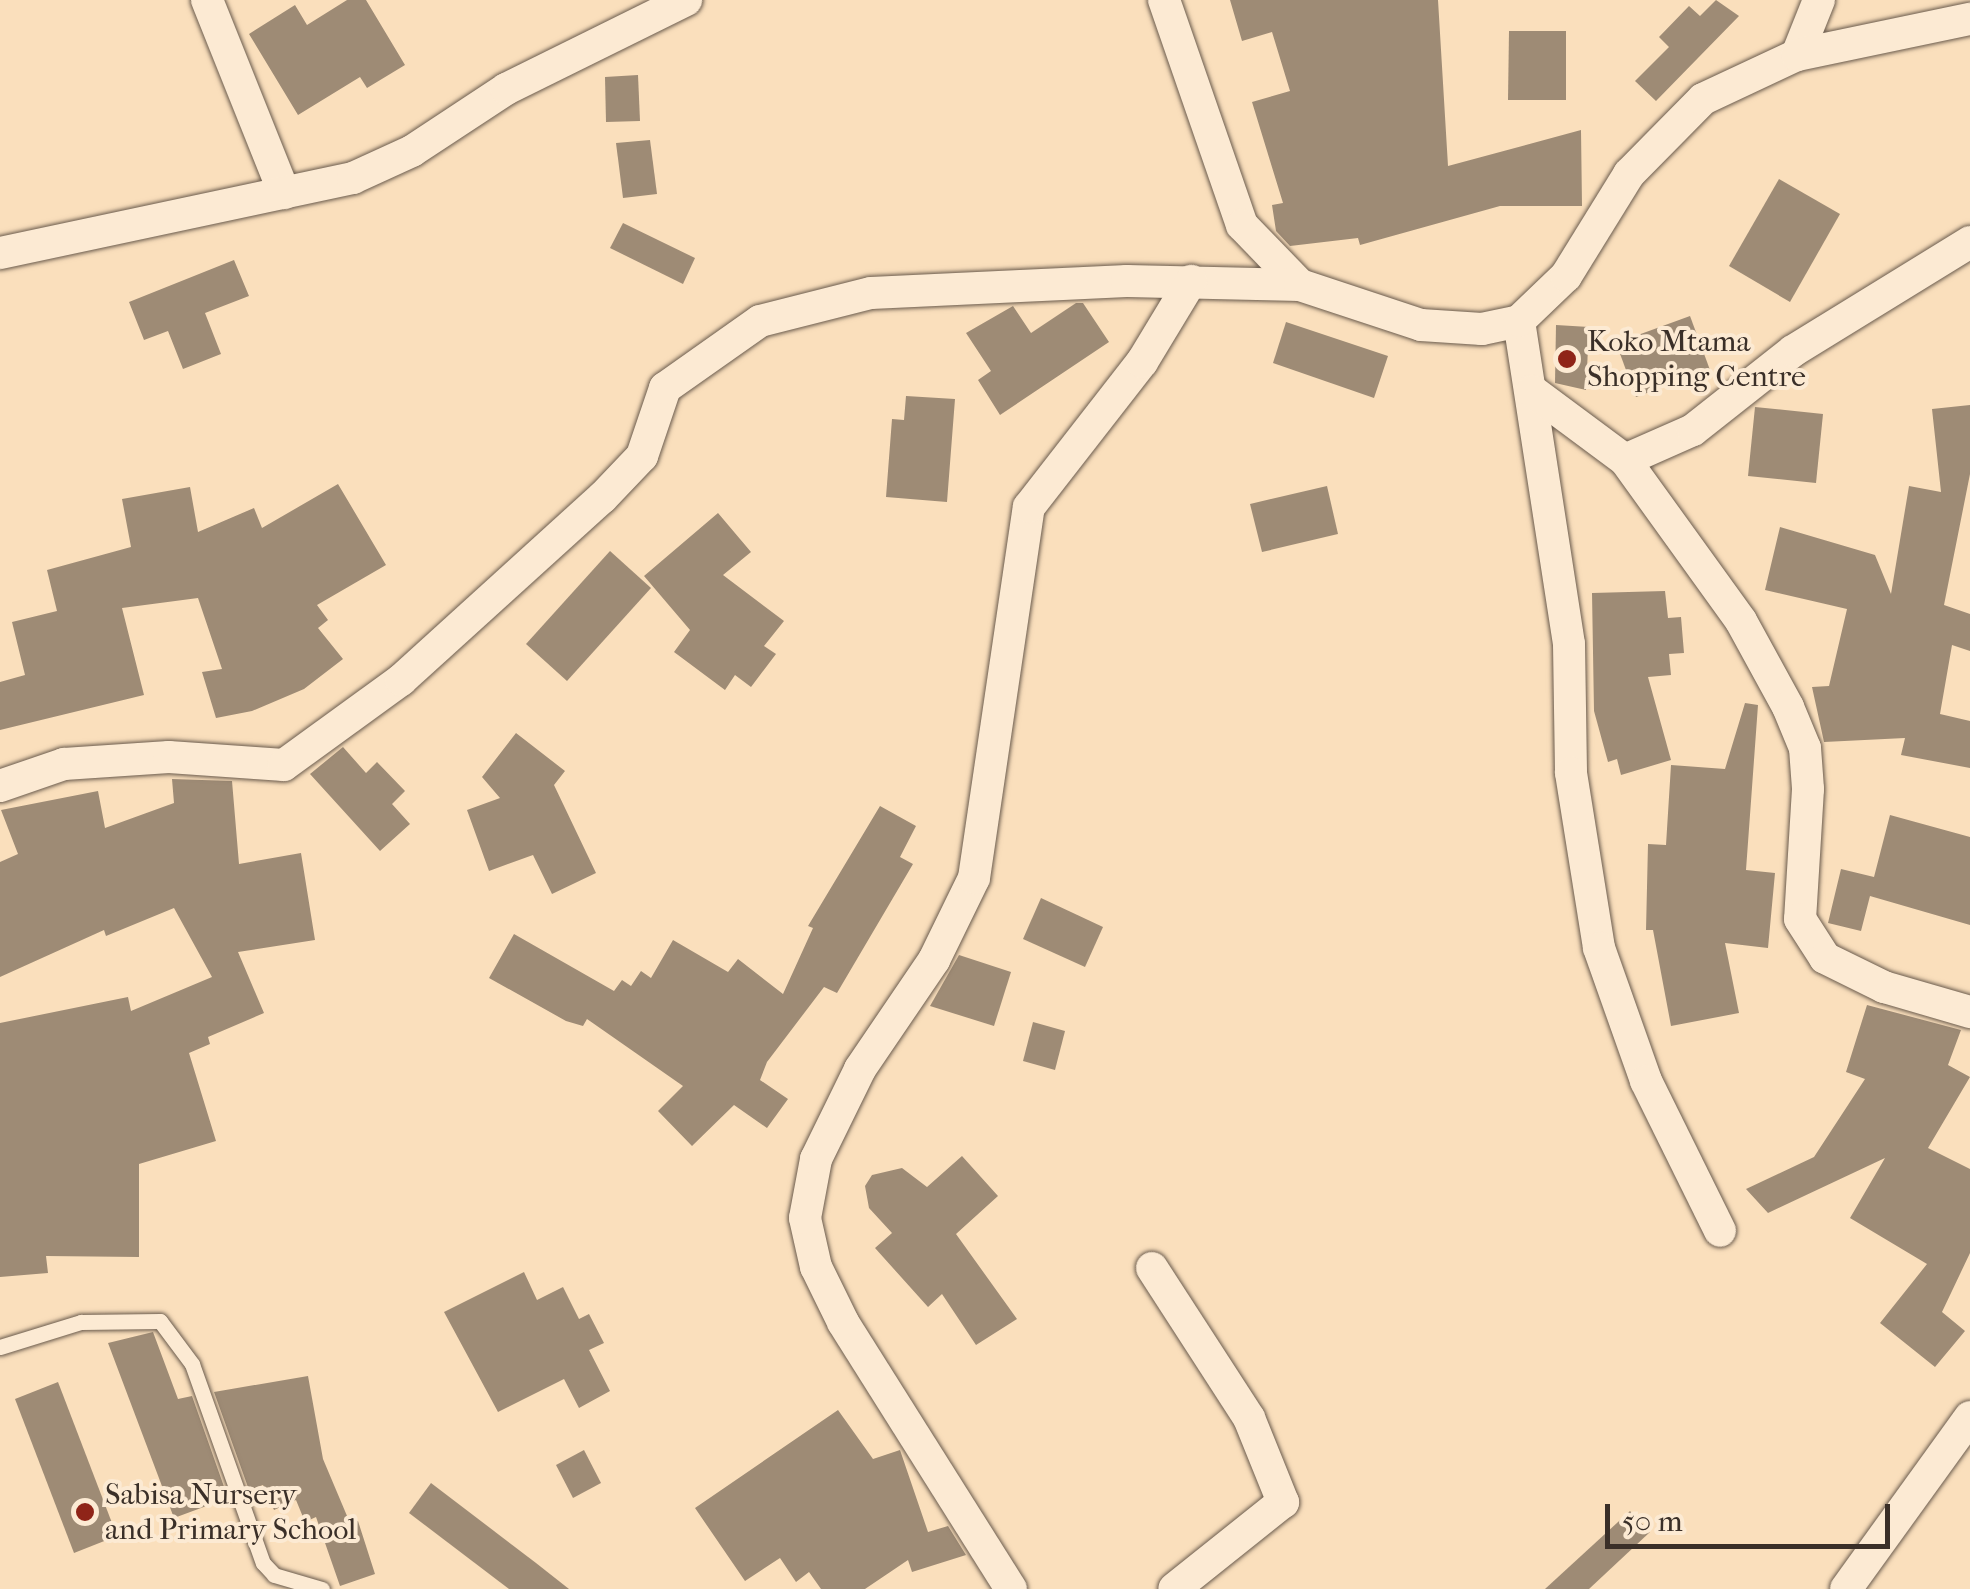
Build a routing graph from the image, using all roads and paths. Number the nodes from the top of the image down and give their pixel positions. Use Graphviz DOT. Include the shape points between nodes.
graph roads {
  1 [pos="207,0"];
  2 [pos="686,0"];
  3 [pos="1164,0"];
  4 [pos="1819,0"];
  5 [pos="1970,18"];
  6 [pos="1797,55"];
  7 [pos="284,193"];
  8 [pos="1970,242"];
  9 [pos="0,253"];
  10 [pos="1191,281"];
  11 [pos="1300,285"];
  12 [pos="1519,321"];
  13 [pos="1532,391"];
  14 [pos="1626,460"];
  15 [pos="0,786"];
  16 [pos="1970,1012"];
  17 [pos="1720,1230"];
  18 [pos="1152,1268"];
  19 [pos="0,1347"];
  20 [pos="1970,1416"];
  21 [pos="1850,1588"];
  22 [pos="322,1589"];
  23 [pos="1011,1589"];
  24 [pos="1174,1589"];
  1 -- 7 [label="street"];
  2 -- 7 [label="street" via="506,88 412,151 353,178"];
  3 -- 11 [label="street" via="1242,224"];
  4 -- 6 [label="street"];
  5 -- 6 [label="street"];
  6 -- 12 [label="street" via="1702,99 1629,174 1566,276"];
  7 -- 9 [label="street"];
  8 -- 14 [label="street" via="1793,351 1692,430"];
  10 -- 11 [label="street"];
  10 -- 15 [label="street" via="871,293 760,321 664,388 642,456 602,498 401,680 284,765 169,758 64,764"];
  10 -- 23 [label="street" via="1142,362 1028,506 974,878 934,960 853,1084 816,1159 806,1218 816,1267 843,1322"];
  11 -- 12 [label="street" via="1421,325 1482,329"];
  12 -- 13 [label="street"];
  13 -- 14 [label="street"];
  13 -- 17 [label="street" via="1569,644 1571,773 1599,948 1646,1081"];
  14 -- 16 [label="street" via="1741,621 1805,748 1800,919 1825,958 1884,987"];
  18 -- 24 [label="street" via="1249,1418 1284,1502"];
  19 -- 22 [label="lane" via="81,1322 160,1321 192,1364 262,1563 274,1575"];
  20 -- 21 [label="street"];
}
